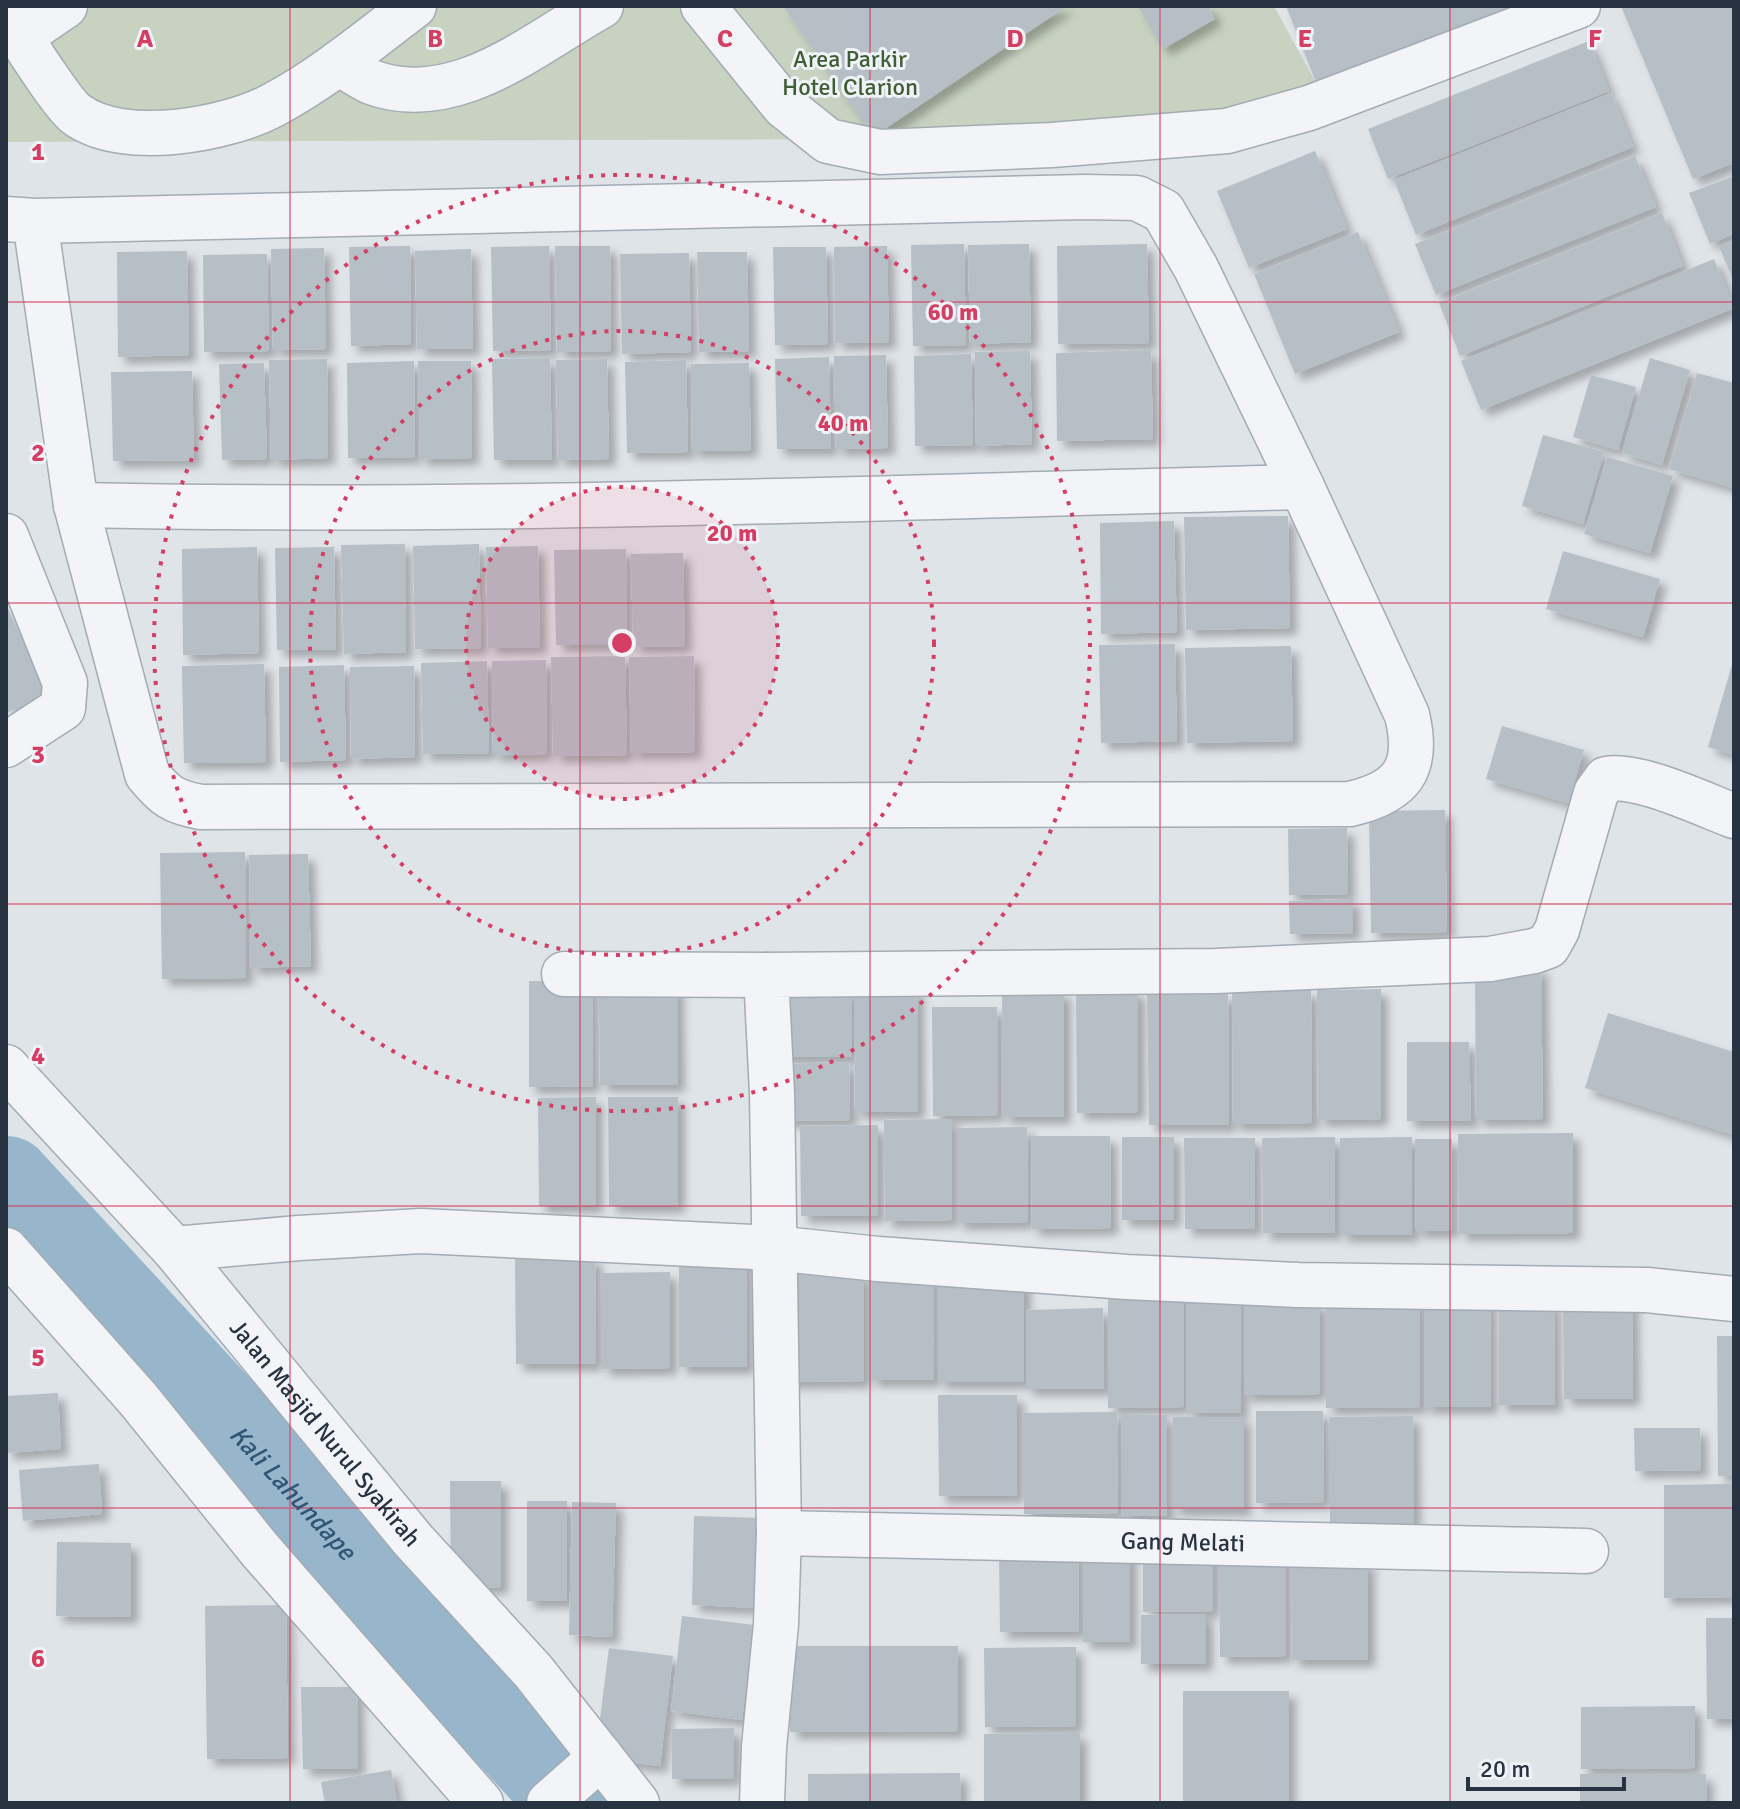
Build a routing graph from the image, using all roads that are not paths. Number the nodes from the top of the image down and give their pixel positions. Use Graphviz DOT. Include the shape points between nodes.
graph roads {
  1 [pos="65,6"];
  2 [pos="414,6"];
  3 [pos="601,6"];
  4 [pos="703,6"];
  5 [pos="1578,6"];
  6 [pos="16,21"];
  7 [pos="339,63"];
  8 [pos="21,220"];
  9 [pos="1302,487"];
  10 [pos="76,505"];
  11 [pos="6,536"];
  12 [pos="6,745"];
  13 [pos="1734,816"];
  14 [pos="564,974"];
  15 [pos="766,975"];
  16 [pos="6,1067"];
  17 [pos="773,1248"];
  18 [pos="174,1249"];
  19 [pos="6,1250"];
  20 [pos="1734,1299"];
  21 [pos="779,1533"];
  22 [pos="1586,1551"];
  23 [pos="593,1764"];
  24 [pos="481,1803"];
  25 [pos="549,1803"];
  26 [pos="637,1803"];
  27 [pos="762,1803"];
  1 -- 6 [label="street"];
  2 -- 7 [label="street"];
  3 -- 7 [label="street" via="506,63 447,86 409,89 371,82"];
  4 -- 5 [label="street" via="784,106 828,141 880,152 1227,131 1309,108"];
  6 -- 7 [label="street" via="75,114 131,133 166,134 216,125 272,107"];
  8 -- 9 [label="street" via="1137,198 1163,211 1196,268"];
  8 -- 10 [label="street"];
  9 -- 10 [label="street" via="443,507"];
  9 -- 10 [label="street" via="1407,715 1411,735 1400,781 1375,798 1350,804 201,807 177,802 147,774"];
  11 -- 12 [label="street" via="65,683 63,708"];
  13 -- 15 [label="street" via="1644,783 1606,779 1596,793 1548,946 1505,957 1216,971"];
  14 -- 15 [label="street"];
  15 -- 17 [label="street"];
  16 -- 18 [label="street, Jalan Masjid Nurul Syakirah"];
  17 -- 18 [label="street" via="421,1231"];
  17 -- 20 [label="street" via="1127,1277 1647,1290"];
  17 -- 21 [label="street"];
  18 -- 23 [label="street, Jalan Masjid Nurul Syakirah" via="413,1540 533,1671"];
  19 -- 24 [label="street"];
  21 -- 22 [label="street, Gang Melati"];
  21 -- 27 [label="street"];
  23 -- 25 [label="street"];
  23 -- 26 [label="street, Jalan Masjid Nurul Syakirah"];
}
